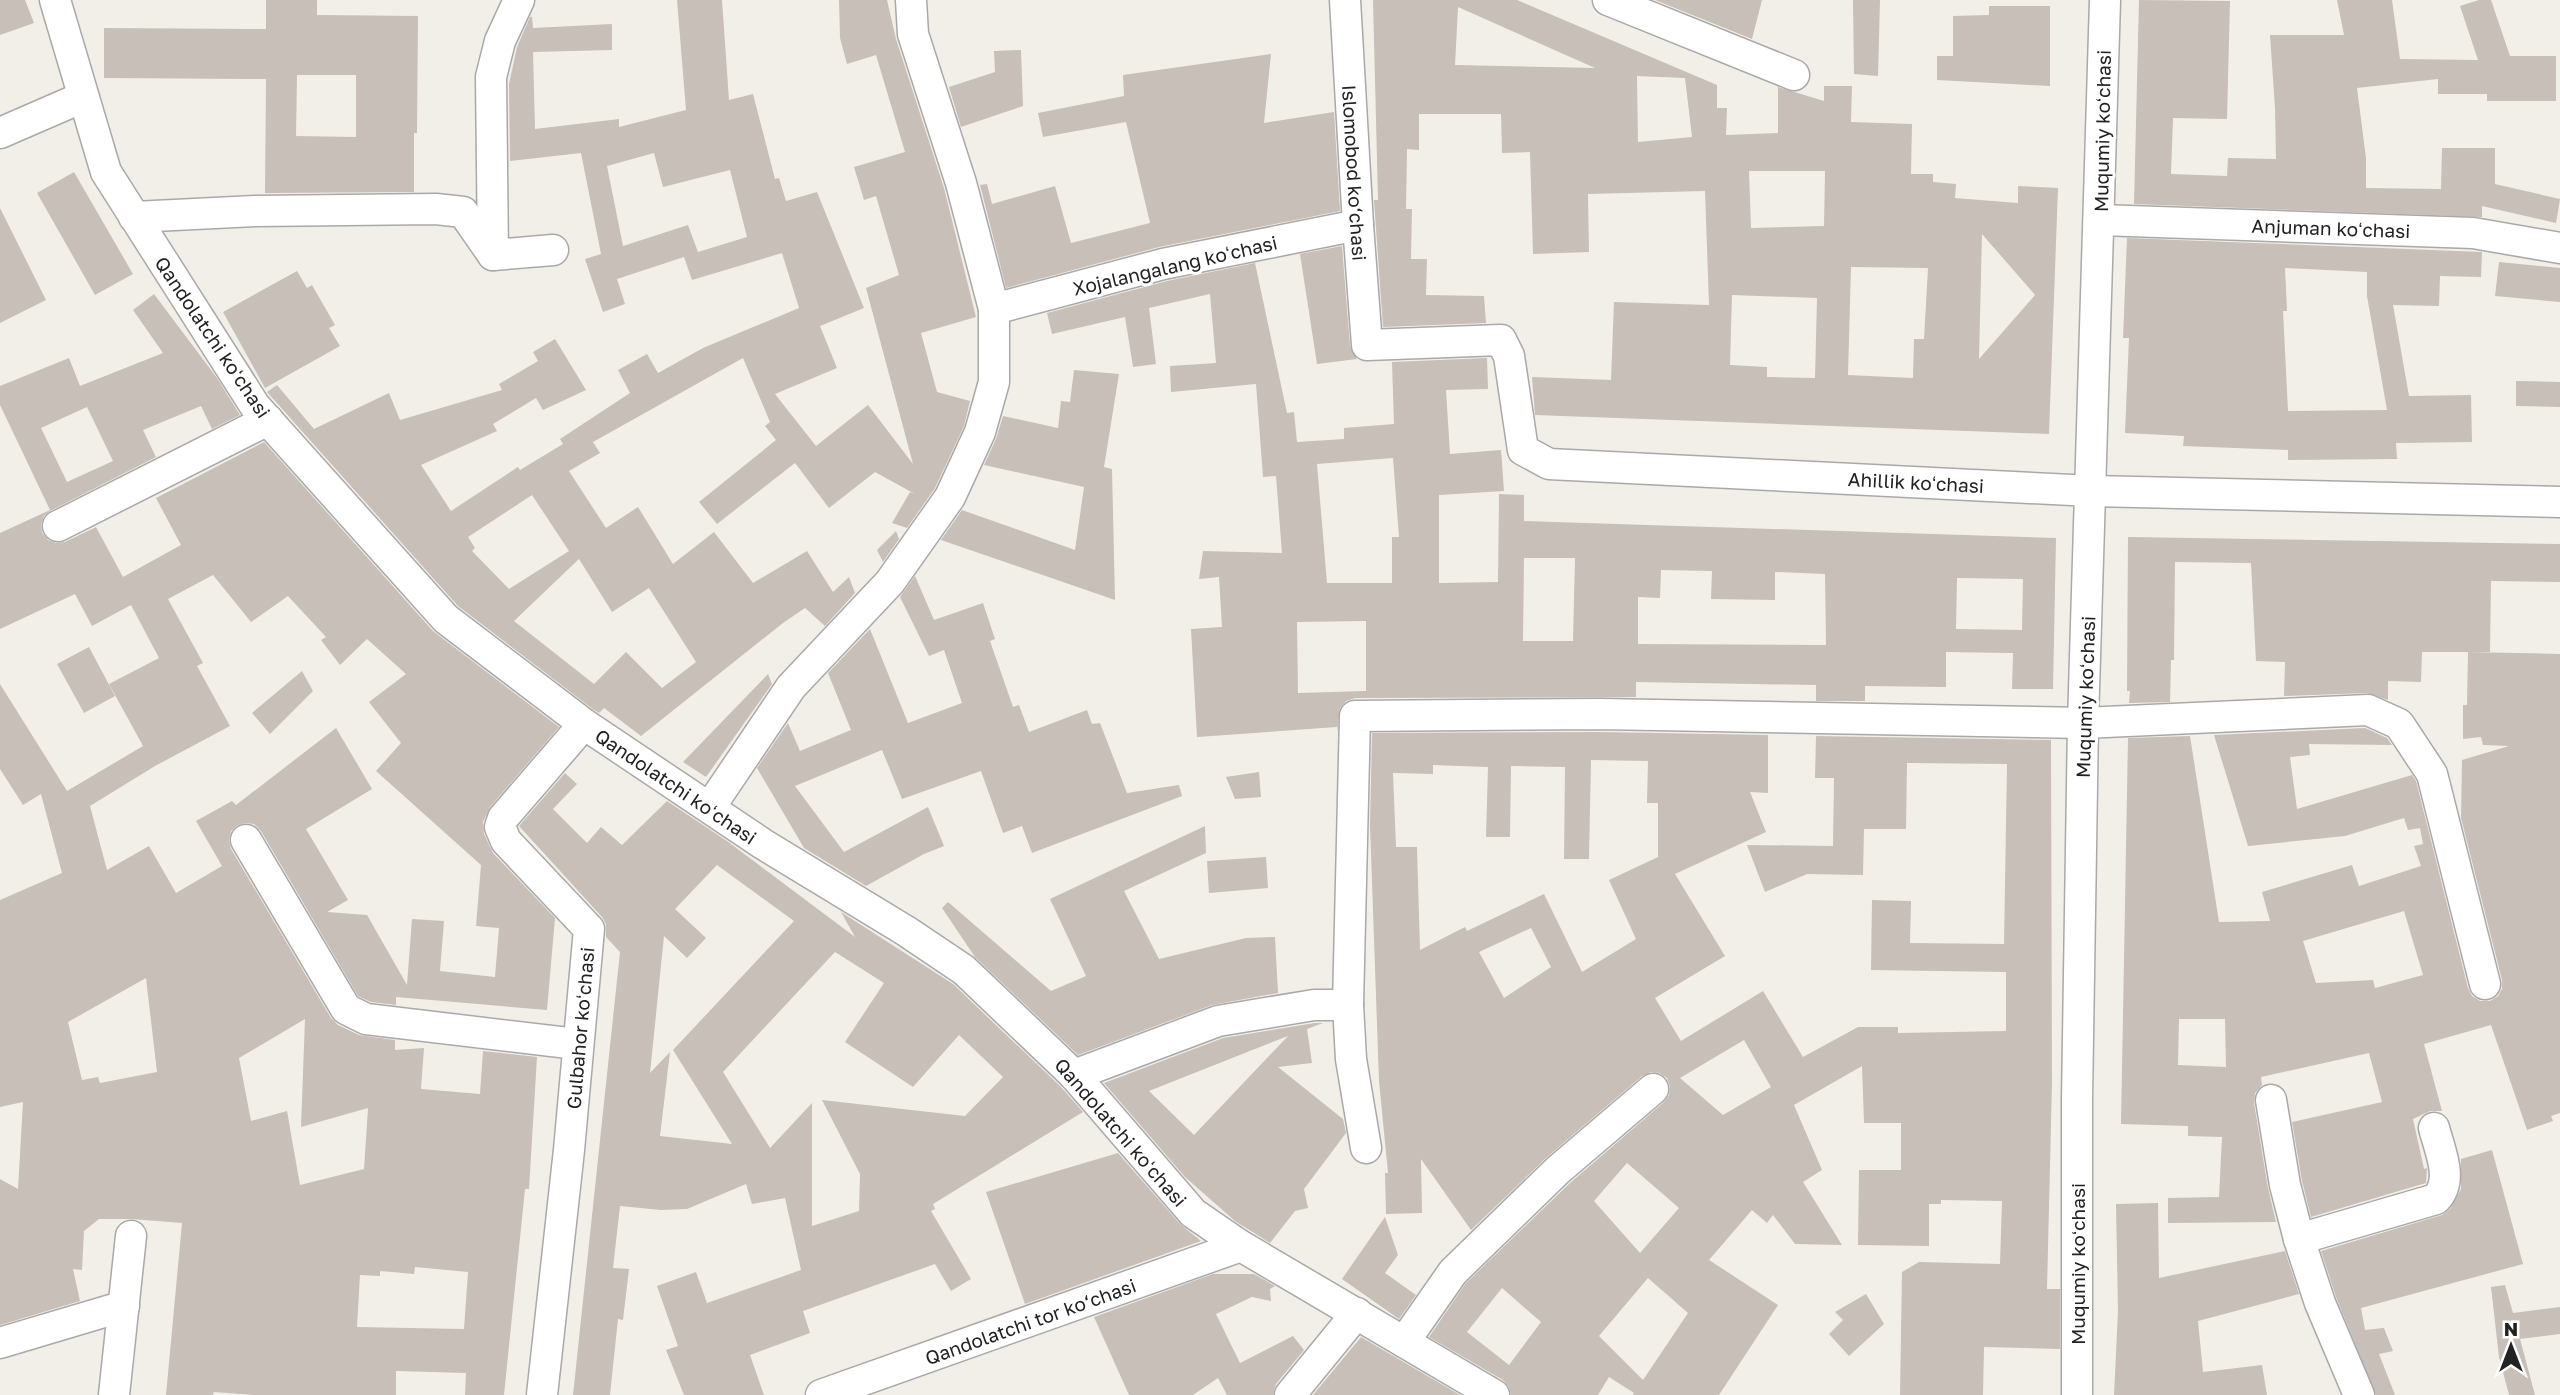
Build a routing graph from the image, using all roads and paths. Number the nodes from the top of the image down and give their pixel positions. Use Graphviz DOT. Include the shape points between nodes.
graph roads {
  1 [pos="55,0"];
  2 [pos="519,0"];
  3 [pos="911,0"];
  4 [pos="1345,0"];
  5 [pos="1608,0"];
  6 [pos="2105,0"];
  7 [pos="1794,75"];
  8 [pos="83,97"];
  9 [pos="0,133"];
  10 [pos="135,217"];
  11 [pos="2100,220"];
  12 [pos="1358,225"];
  13 [pos="2560,248"];
  14 [pos="553,250"];
  15 [pos="493,255"];
  16 [pos="994,309"];
  17 [pos="1367,345"];
  18 [pos="268,420"];
  19 [pos="2092,491"];
  20 [pos="2560,502"];
  21 [pos="58,526"];
  22 [pos="2083,723"];
  23 [pos="584,724"];
  24 [pos="710,807"];
  25 [pos="246,840"];
  26 [pos="2485,984"];
  27 [pos="1348,1005"];
  28 [pos="577,1044"];
  29 [pos="1073,1075"];
  30 [pos="1653,1089"];
  31 [pos="2270,1100"];
  32 [pos="2434,1128"];
  33 [pos="1366,1148"];
  34 [pos="131,1236"];
  35 [pos="2299,1238"];
  36 [pos="1241,1246"];
  37 [pos="124,1306"];
  38 [pos="1357,1313"];
  39 [pos="1404,1342"];
  40 [pos="0,1343"];
  41 [pos="114,1395"];
  42 [pos="542,1395"];
  43 [pos="821,1395"];
  44 [pos="1290,1395"];
  45 [pos="1494,1395"];
  46 [pos="2077,1395"];
  47 [pos="2359,1395"];
  1 -- 8 [label="street, Qandolatchi koʻchasi"];
  2 -- 15 [label="street" via="500,41 491,78"];
  3 -- 16 [label="street" via="914,34 961,183"];
  4 -- 12 [label="street, Islomobod ko‘chasi"];
  5 -- 7 [label="street"];
  6 -- 11 [label="street, Muqumiy koʻchasi"];
  8 -- 9 [label="street"];
  8 -- 10 [label="street, Qandolatchi koʻchasi" via="106,172"];
  10 -- 15 [label="street" via="436,209 463,212"];
  10 -- 18 [label="street, Qandolatchi koʻchasi"];
  11 -- 13 [label="street, Anjuman koʻchasi" via="2473,233"];
  11 -- 19 [label="street, Muqumiy koʻchasi"];
  12 -- 16 [label="street, Xojalangalang koʻchasi" via="1163,264"];
  12 -- 17 [label="street, Islomobod ko‘chasi"];
  14 -- 15 [label="street"];
  16 -- 24 [label="street" via="994,382 980,432 950,497 890,582 791,687"];
  17 -- 19 [label="street, Ahillik koʻchasi" via="1501,340 1509,356 1523,450 1549,464"];
  18 -- 21 [label="street"];
  18 -- 23 [label="street, Qandolatchi koʻchasi" via="446,619"];
  19 -- 20 [label="street, Ahillik koʻchasi"];
  19 -- 22 [label="street, Muqumiy koʻchasi"];
  22 -- 26 [label="street" via="2368,709 2399,724 2432,774"];
  22 -- 27 [label="street" via="1600,714 1355,716"];
  22 -- 46 [label="street, Muqumiy koʻchasi"];
  23 -- 24 [label="street, Qandolatchi koʻchasi"];
  23 -- 28 [label="street, Gulbahor koʻchasi" via="500,827 506,841 589,929"];
  24 -- 29 [label="street, Qandolatchi koʻchasi" via="964,970"];
  25 -- 28 [label="street" via="346,1009 366,1019"];
  27 -- 29 [label="street" via="1314,1005 1218,1021"];
  27 -- 33 [label="street" via="1351,1059"];
  28 -- 42 [label="street, Gulbahor koʻchasi"];
  29 -- 36 [label="street, Qandolatchi koʻchasi" via="1193,1213"];
  30 -- 39 [label="street" via="1558,1170 1453,1272"];
  31 -- 35 [label="street"];
  32 -- 35 [label="street" via="2446,1178 2436,1199"];
  34 -- 37 [label="street"];
  35 -- 47 [label="street" via="2320,1303"];
  36 -- 38 [label="street, Qandolatchi koʻchasi"];
  36 -- 43 [label="street, Qandolatchi tor ko‘chasi"];
  37 -- 40 [label="street"];
  37 -- 41 [label="street"];
  38 -- 39 [label="street, Qandolatchi koʻchasi"];
  38 -- 44 [label="street"];
  39 -- 45 [label="street, Qandolatchi koʻchasi"];
}
